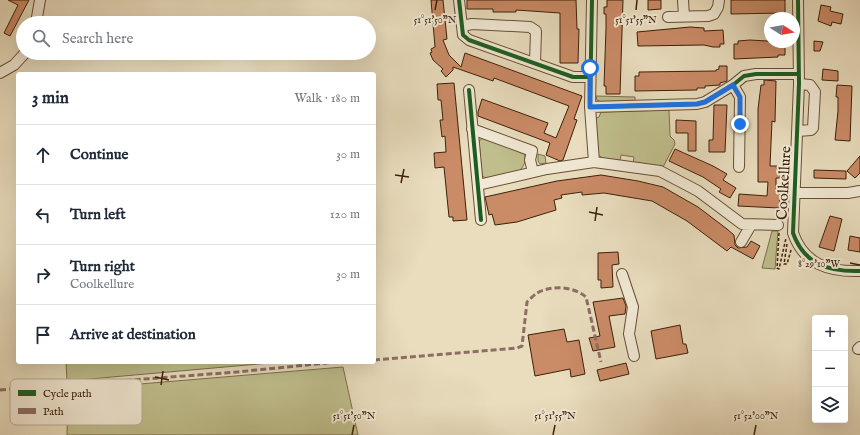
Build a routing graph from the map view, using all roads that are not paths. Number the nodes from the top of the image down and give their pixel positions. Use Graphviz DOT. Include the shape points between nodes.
graph roads {
  1 [pos="40,0"];
  2 [pos="459,0"];
  3 [pos="592,0"];
  4 [pos="683,0"];
  5 [pos="719,0"];
  6 [pos="798,0"];
  7 [pos="37,16"];
  8 [pos="684,16"];
  9 [pos="668,17"];
  10 [pos="462,26"];
  11 [pos="18,60"];
  12 [pos="535,63"];
  13 [pos="0,74"];
  14 [pos="799,74"];
  15 [pos="590,77"];
  16 [pos="799,84"];
  17 [pos="733,85"];
  18 [pos="469,90"];
  19 [pos="590,107"];
  20 [pos="472,129"];
  21 [pos="798,131"];
  22 [pos="594,162"];
  23 [pos="739,167"];
  24 [pos="533,172"];
  25 [pos="478,185"];
  26 [pos="860,191"];
  27 [pos="795,193"];
  28 [pos="481,220"];
  29 [pos="751,225"];
  30 [pos="779,227"];
  31 [pos="741,242"];
  32 [pos="860,271"];
  33 [pos="622,274"];
  34 [pos="634,356"];
  1 -- 7 [label="street"];
  2 -- 10 [label="street"];
  3 -- 15 [label="street"];
  4 -- 8 [label="street"];
  5 -- 8 [label="street" via="714,14"];
  6 -- 14 [label="street, Coolkellure"];
  8 -- 9 [label="street"];
  10 -- 12 [label="street" via="463,35 469,40"];
  10 -- 12 [label="street" via="472,24 530,27 536,31"];
  11 -- 13 [label="street"];
  12 -- 15 [label="street" via="573,77"];
  14 -- 16 [label="street, Coolkellure"];
  14 -- 17 [label="street" via="750,75"];
  15 -- 19 [label="street"];
  16 -- 21 [label="street, Coolkellure"];
  16 -- 21 [label="street, Coolkellure" via="810,85 815,92 813,128"];
  17 -- 19 [label="street" via="697,104"];
  17 -- 23 [label="street" via="740,97"];
  18 -- 20 [label="street"];
  19 -- 22 [label="street"];
  20 -- 24 [label="street" via="532,151 530,160"];
  20 -- 25 [label="street"];
  21 -- 27 [label="street, Coolkellure"];
  22 -- 24 [label="street"];
  22 -- 29 [label="street" via="663,173 698,192 742,224"];
  24 -- 25 [label="street"];
  25 -- 28 [label="street"];
  26 -- 27 [label="street, Coolkellure"];
  27 -- 32 [label="street, Coolkellure" via="793,233 798,245 811,261 832,270"];
  29 -- 30 [label="street"];
  29 -- 31 [label="street"];
  33 -- 34 [label="street" via="633,307 629,334"];
}
